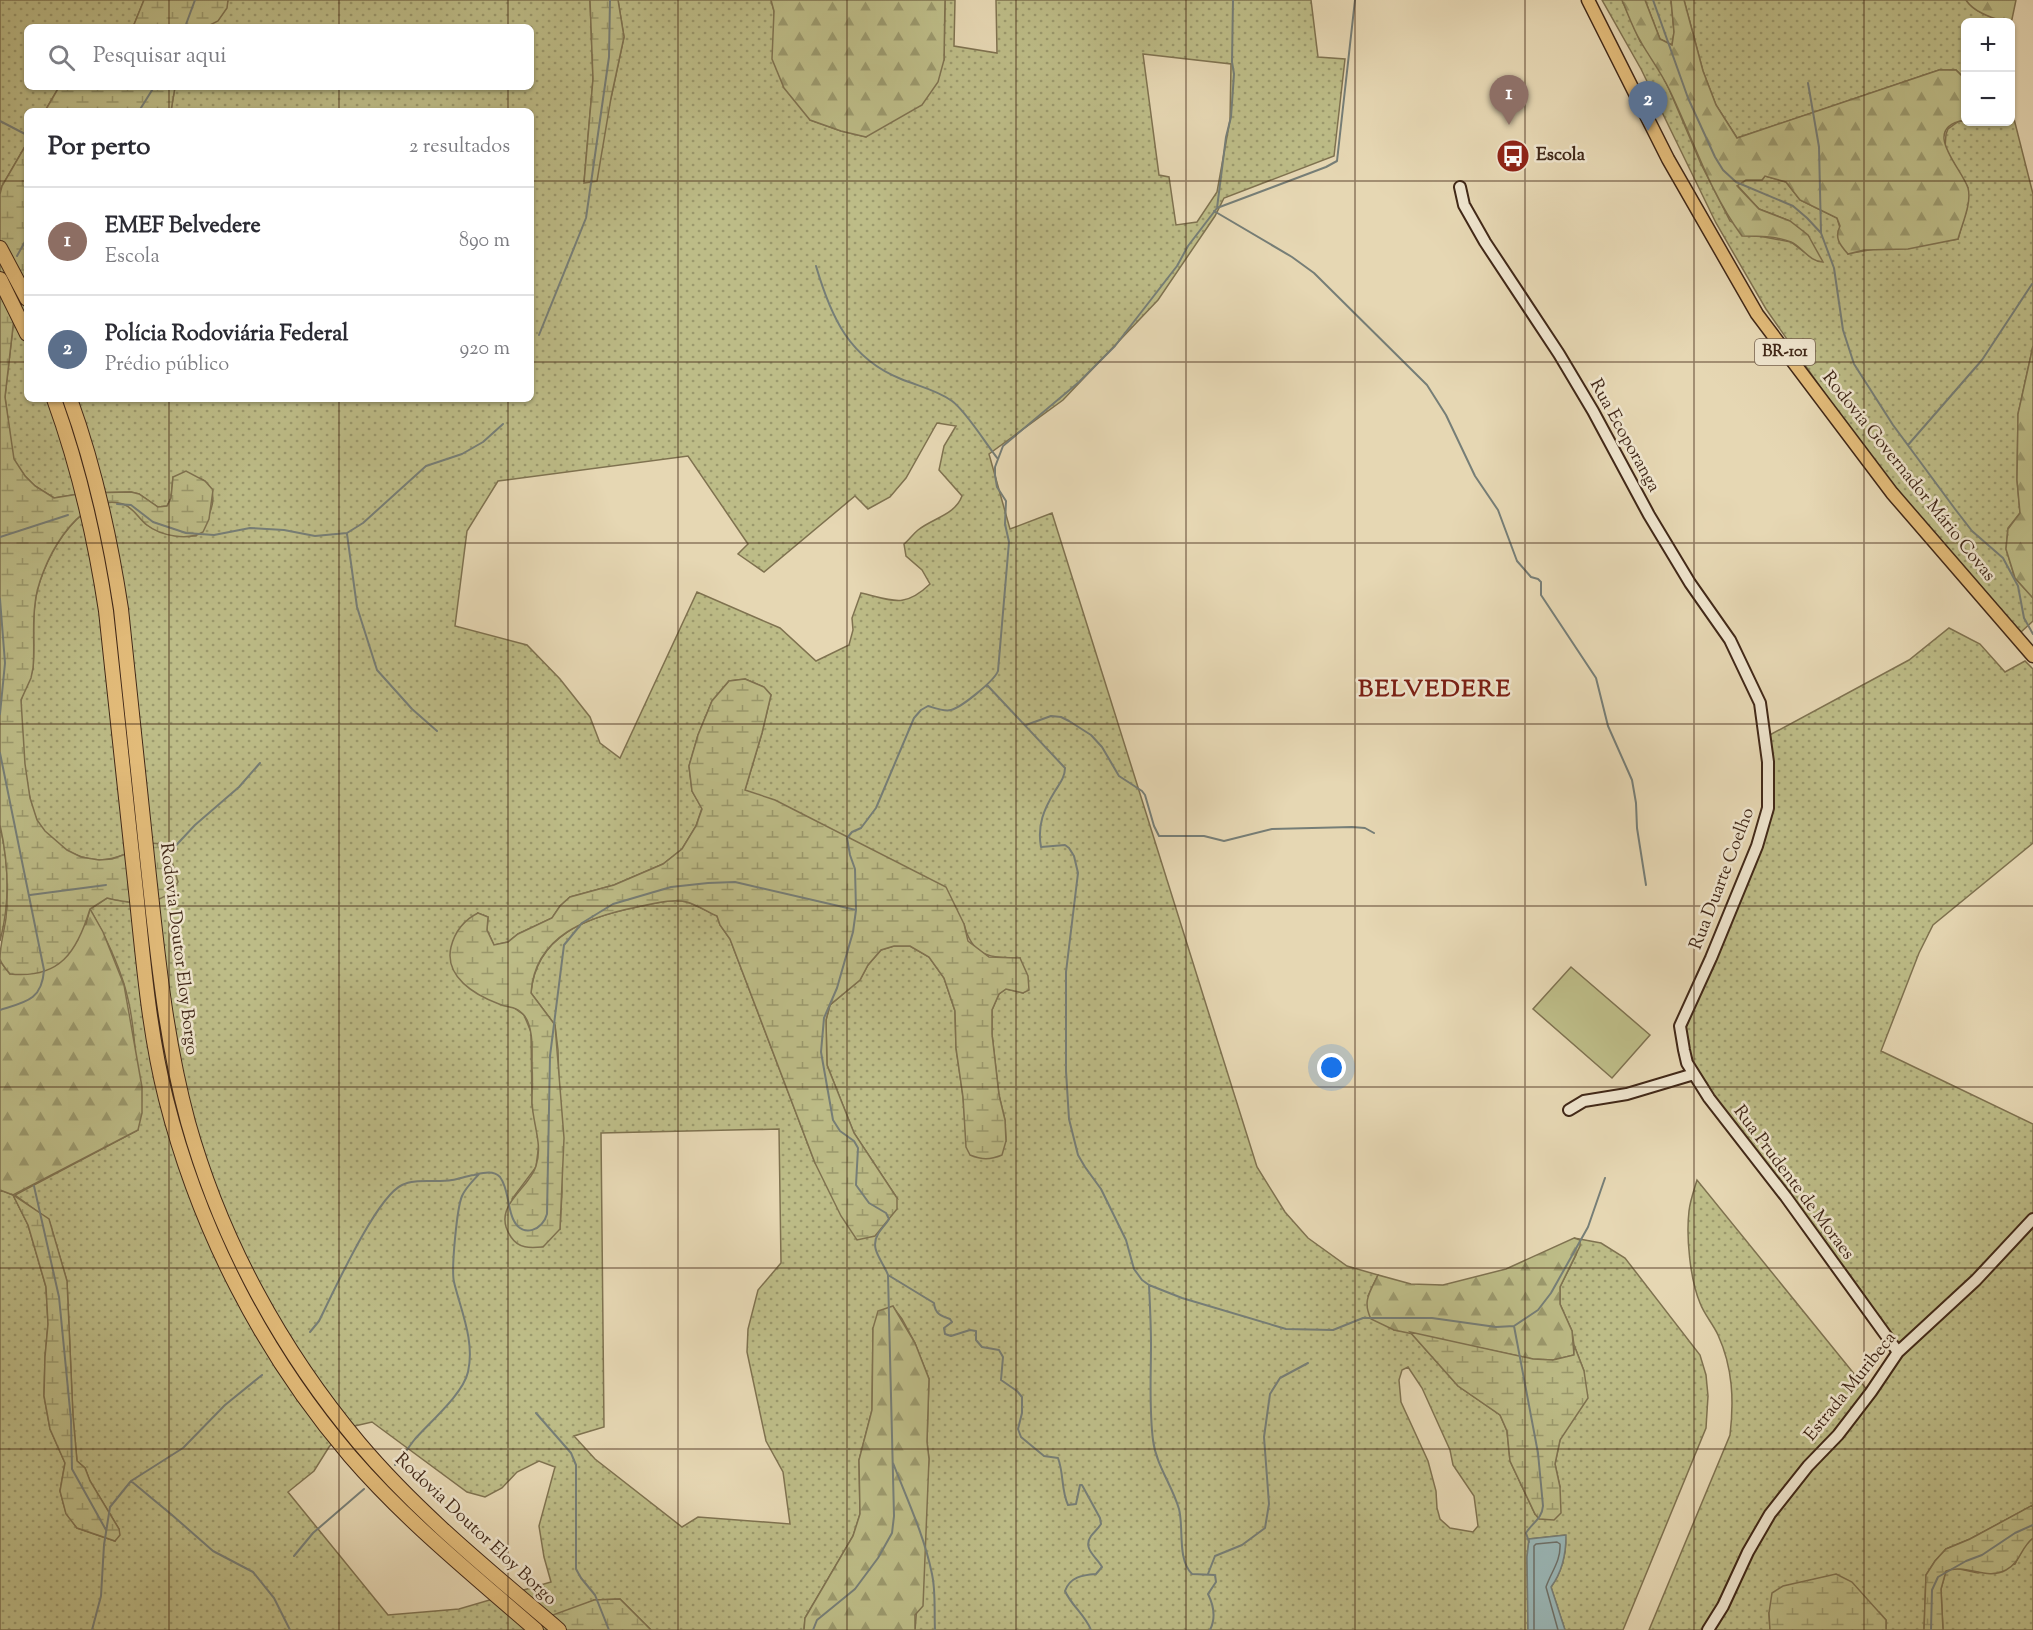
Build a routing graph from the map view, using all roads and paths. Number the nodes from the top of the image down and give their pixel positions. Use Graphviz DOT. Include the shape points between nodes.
graph roads {
  1 [pos="1590,3"];
  2 [pos="1460,187"];
  3 [pos="0,248"];
  4 [pos="0,279"];
  5 [pos="24,293"];
  6 [pos="24,328"];
  7 [pos="55,402"];
  8 [pos="71,402"];
  9 [pos="2033,656"];
  10 [pos="1760,703"];
  11 [pos="1680,1026"];
  12 [pos="1694,1074"];
  13 [pos="1569,1110"];
  14 [pos="2033,1219"];
  15 [pos="1898,1352"];
  16 [pos="536,1630"];
  17 [pos="559,1630"];
  18 [pos="1708,1630"];
  1 -- 9 [label="main road, Rodovia Governador Mário Covas / BR-101" via="1668,159 1757,314 1892,493"];
  2 -- 10 [label="street, Rua Ecoporanga" via="1464,205 1485,242 1587,402 1685,574 1730,640"];
  3 -- 5 [label="highway"];
  4 -- 6 [label="highway"];
  7 -- 16 [label="highway, Rodovia Doutor Eloy Borgo" via="78,473 98,556 153,1038 174,1129 205,1216 260,1328 330,1431 414,1523"];
  8 -- 17 [label="highway, Rodovia Doutor Eloy Borgo" via="95,478 121,609 168,1035 189,1124 219,1211 273,1321 342,1422 424,1512"];
  10 -- 11 [label="street, Rua Duarte Coelho" via="1768,762 1768,808 1752,856"];
  11 -- 12 [label="street, Rua Prudente de Moraes" via="1687,1063"];
  12 -- 13 [label="street" via="1627,1094 1584,1101"];
  12 -- 15 [label="street, Rua Prudente de Moraes"];
  14 -- 15 [label="street, Estrada Muribeca" via="1976,1280"];
  15 -- 18 [label="street, Estrada Muribeca" via="1838,1435 1770,1514"];
}
